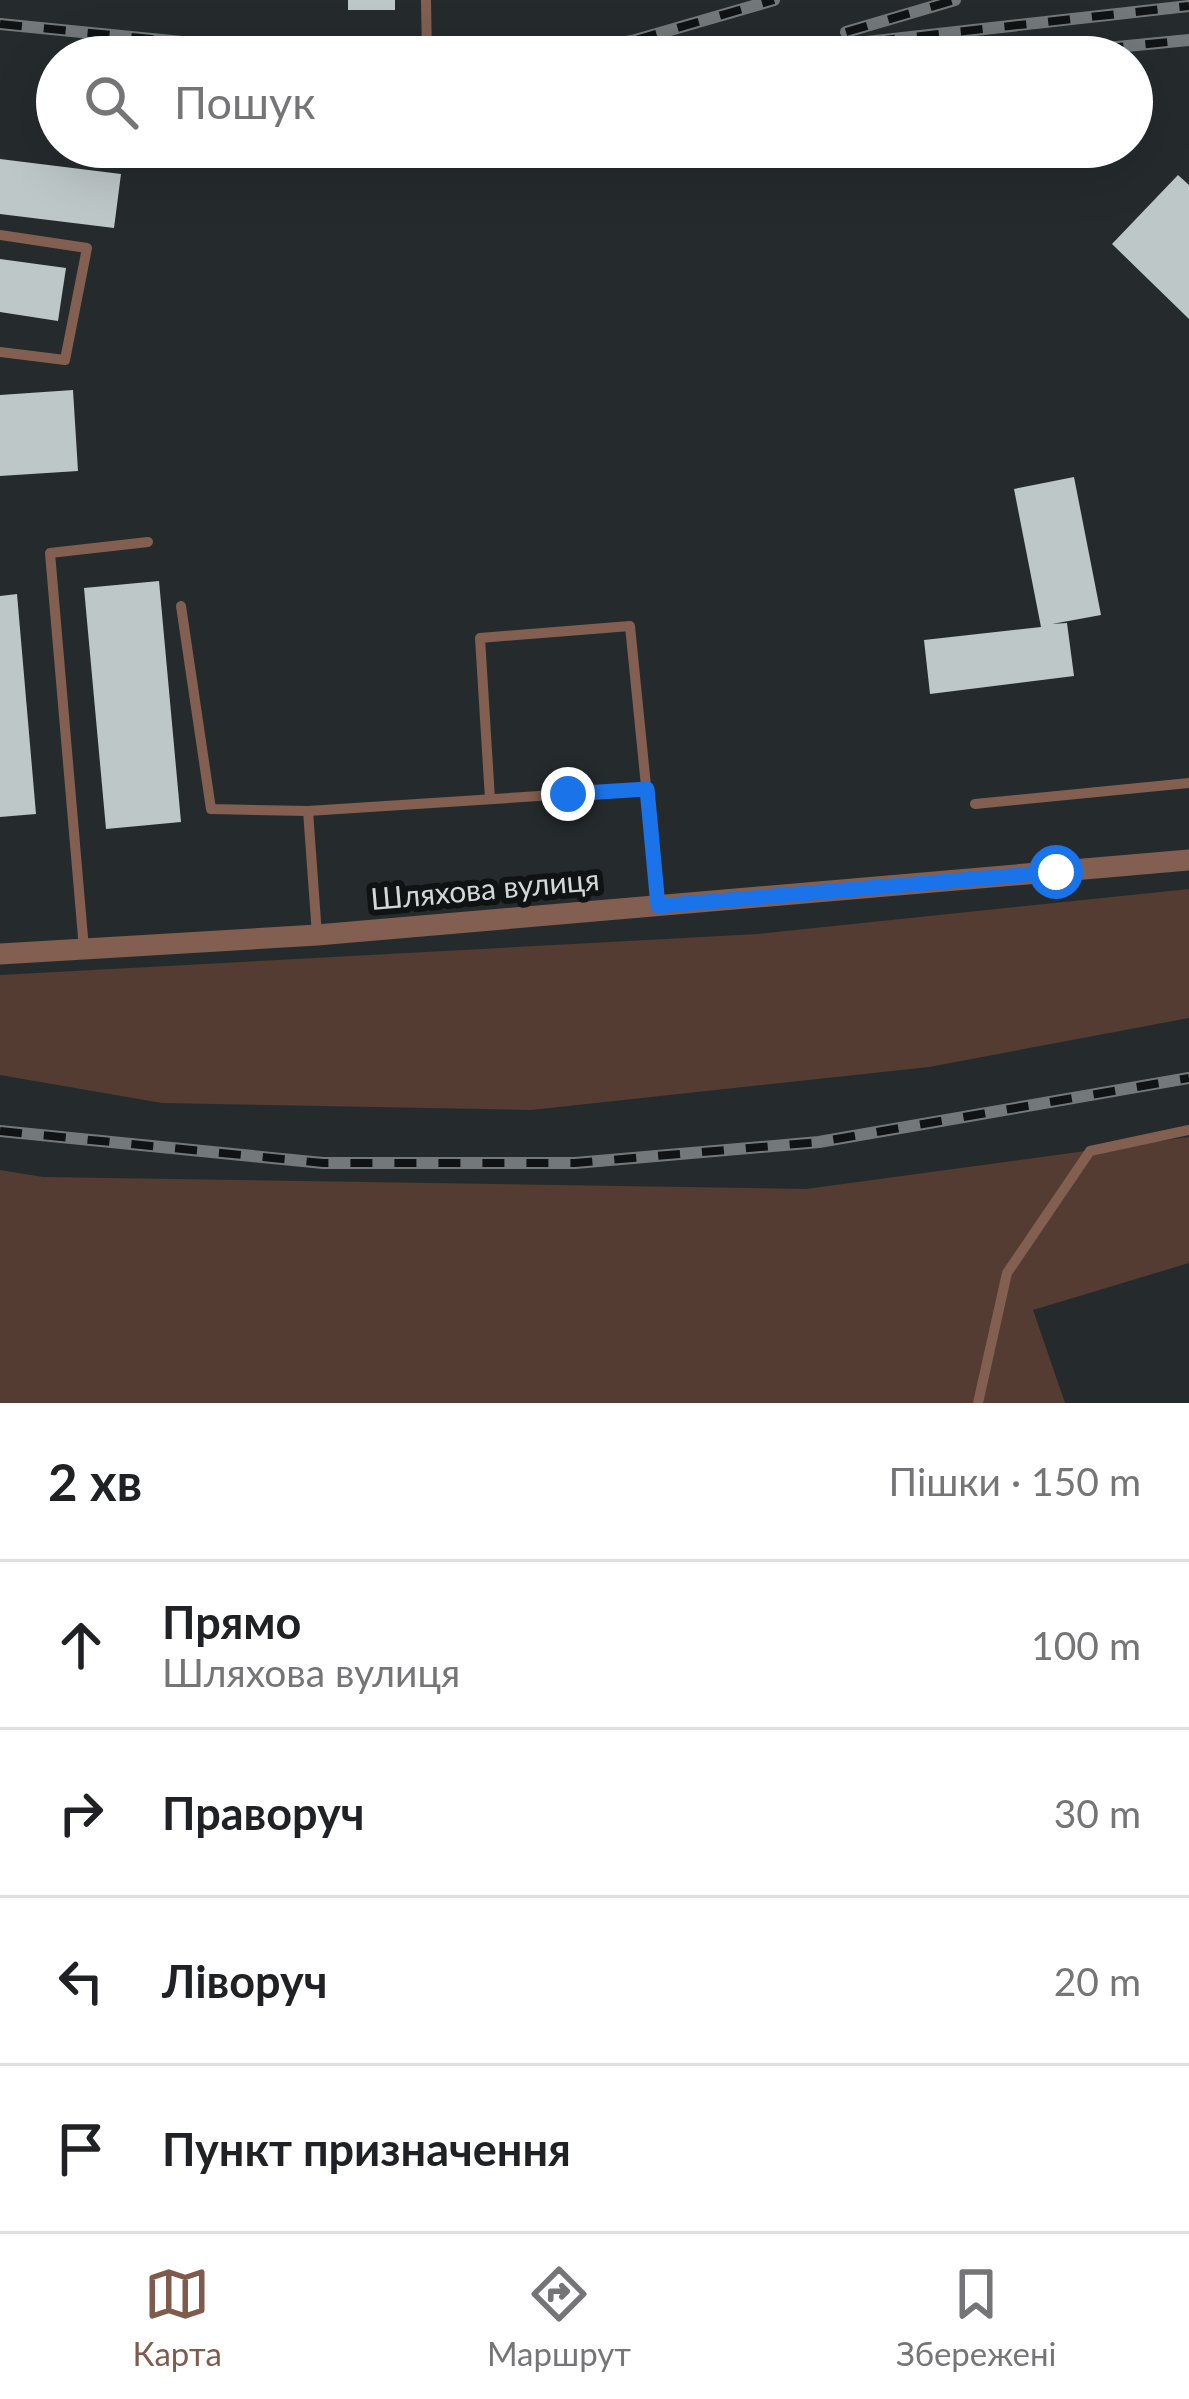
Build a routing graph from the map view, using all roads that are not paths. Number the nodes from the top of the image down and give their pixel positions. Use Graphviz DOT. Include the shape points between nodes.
graph roads {
  1 [pos="426,0"];
  2 [pos="427,36"];
  3 [pos="0,236"];
  4 [pos="0,352"];
  5 [pos="148,542"];
  6 [pos="181,606"];
  7 [pos="1189,783"];
  8 [pos="647,789"];
  9 [pos="490,800"];
  10 [pos="975,804"];
  11 [pos="308,812"];
  12 [pos="1189,860"];
  13 [pos="658,906"];
  14 [pos="317,934"];
  15 [pos="84,949"];
  16 [pos="0,954"];
  17 [pos="1189,1130"];
  18 [pos="979,1403"];
  1 -- 2 [label="lane"];
  3 -- 4 [label="lane" via="87,248 65,360"];
  5 -- 15 [label="lane" via="50,553"];
  6 -- 11 [label="lane" via="211,809"];
  7 -- 10 [label="lane"];
  8 -- 9 [label="lane"];
  8 -- 9 [label="lane" via="630,626 480,638"];
  8 -- 13 [label="lane"];
  9 -- 11 [label="lane"];
  11 -- 14 [label="lane"];
  12 -- 13 [label="street, Шляхова вулиця"];
  13 -- 14 [label="street, Шляхова вулиця"];
  14 -- 15 [label="street, Шляхова вулиця"];
  15 -- 16 [label="street, Шляхова вулиця"];
  17 -- 18 [label="lane" via="1090,1150 1007,1273"];
}
